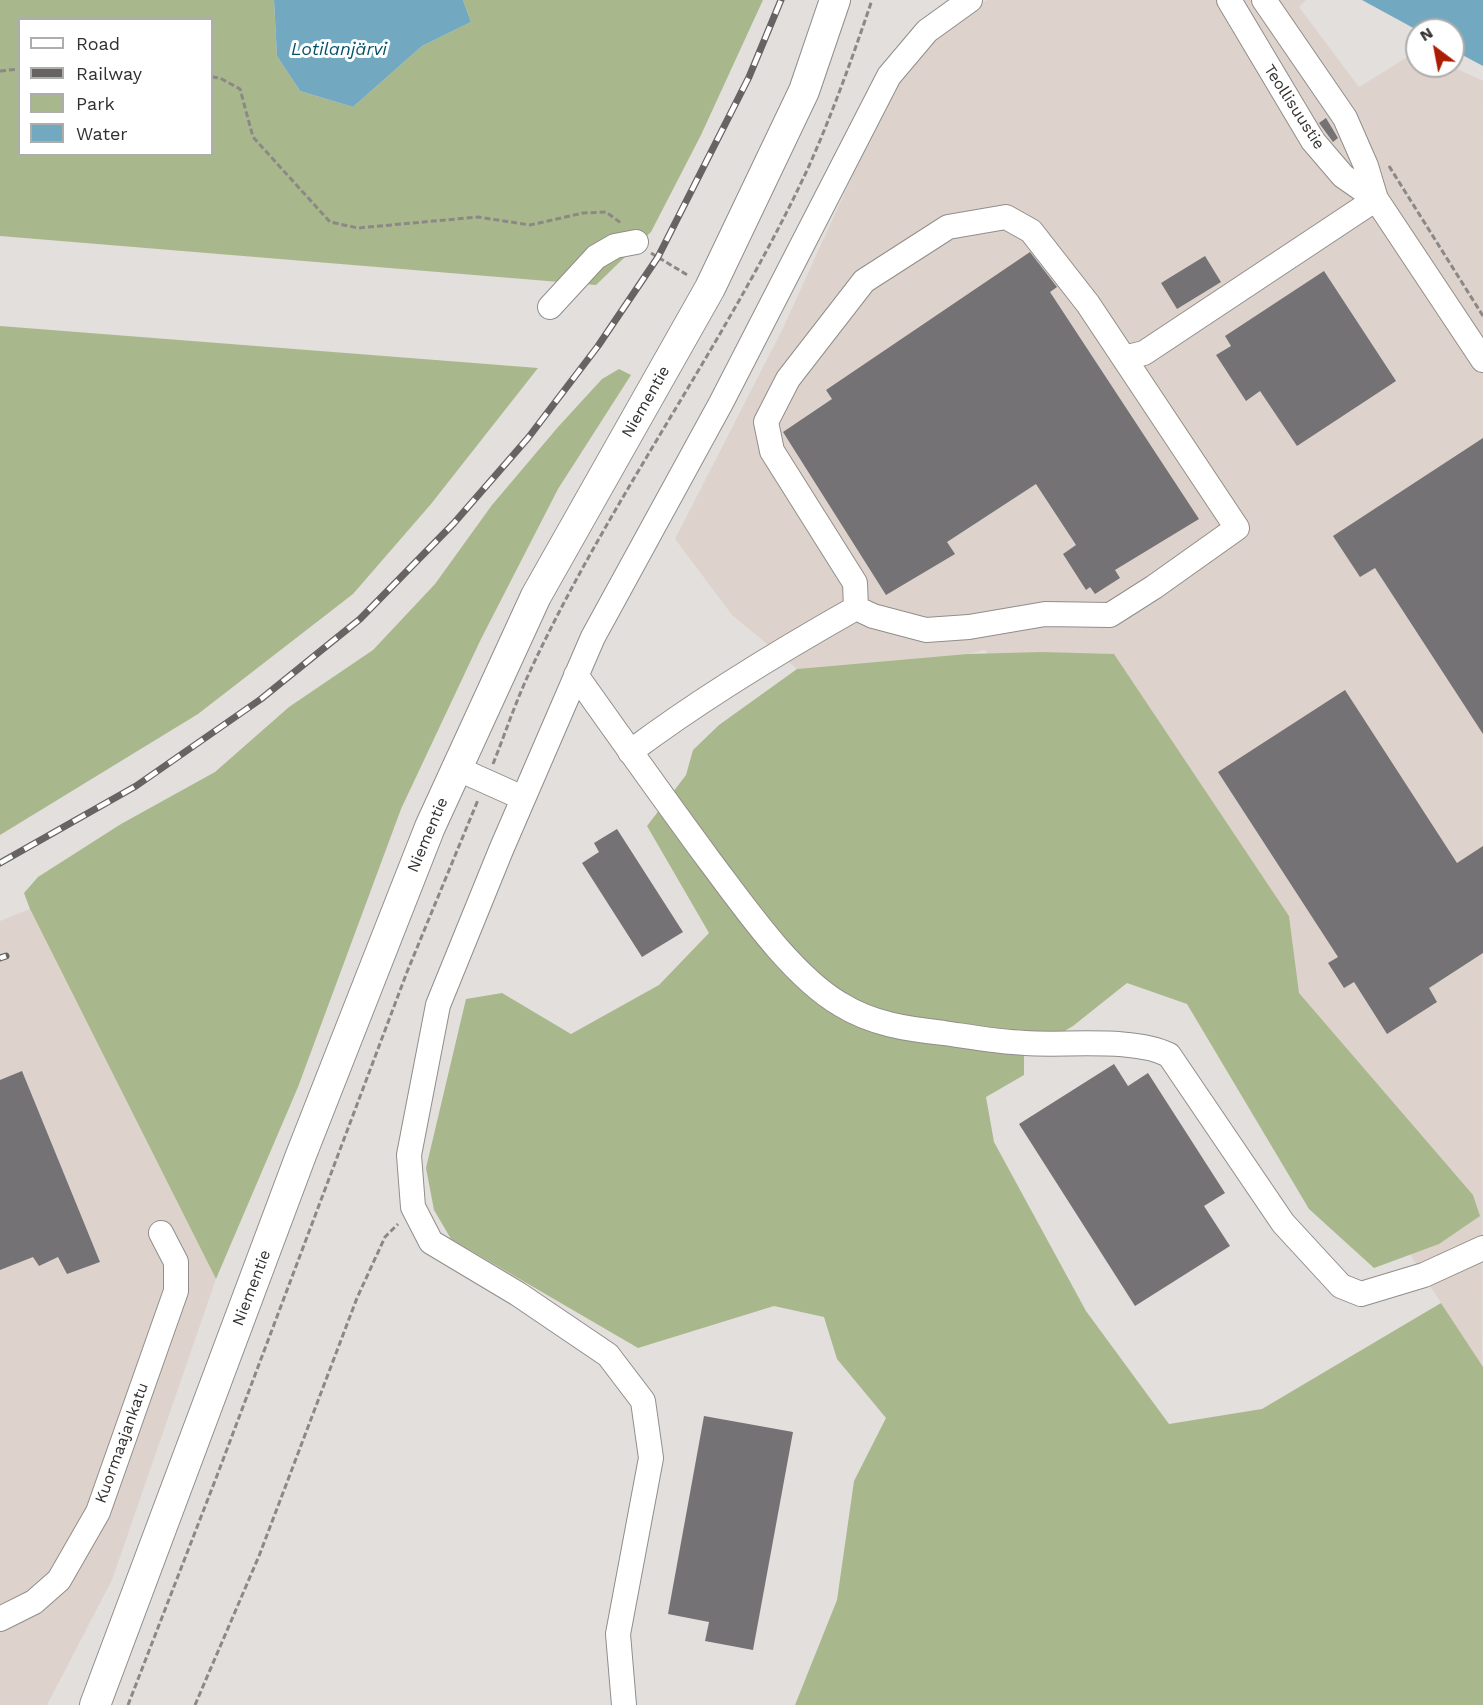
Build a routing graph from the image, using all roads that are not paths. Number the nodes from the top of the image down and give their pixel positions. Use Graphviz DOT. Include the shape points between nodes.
graph roads {
  1 [pos="835,0"];
  2 [pos="970,0"];
  3 [pos="1229,0"];
  4 [pos="1264,0"];
  5 [pos="1376,199"];
  6 [pos="636,242"];
  7 [pos="550,306"];
  8 [pos="1124,358"];
  9 [pos="1483,360"];
  10 [pos="855,608"];
  11 [pos="576,675"];
  12 [pos="630,752"];
  13 [pos="456,768"];
  14 [pos="523,798"];
  15 [pos="161,1233"];
  16 [pos="1483,1248"];
  17 [pos="0,1619"];
  18 [pos="95,1705"];
  19 [pos="624,1705"];
  1 -- 13 [label="main road, Niementie" via="804,91 710,288 536,596"];
  2 -- 11 [label="street" via="927,31 889,76"];
  3 -- 5 [label="street, Teollisuustie" via="1313,141 1343,177"];
  4 -- 5 [label="street, Teollisuustie" via="1345,118"];
  5 -- 8 [label="street" via="1144,353"];
  5 -- 9 [label="street, Teollisuustie"];
  6 -- 7 [label="street" via="615,246 596,257"];
  8 -- 10 [label="street" via="1237,528 1110,615 1045,614 926,630"];
  8 -- 10 [label="street" via="1088,303 1031,231 1006,217 948,227 864,281 788,379 766,422 772,451 855,583"];
  10 -- 12 [label="street" via="770,657"];
  11 -- 12 [label="street"];
  11 -- 14 [label="street"];
  12 -- 16 [label="street" via="768,936 812,983 839,1004 899,1028 1025,1043 1109,1044 1158,1049 1169,1055 1283,1223 1341,1286 1361,1294 1424,1275"];
  13 -- 14 [label="street"];
  13 -- 18 [label="main road, Niementie" via="306,1144"];
  14 -- 19 [label="street" via="438,1005 409,1155 413,1207 431,1242 608,1355 643,1401 651,1458 618,1634"];
  15 -- 17 [label="street, Kuormaajankatu" via="176,1263 176,1291 98,1512 59,1580 34,1602"];
}
